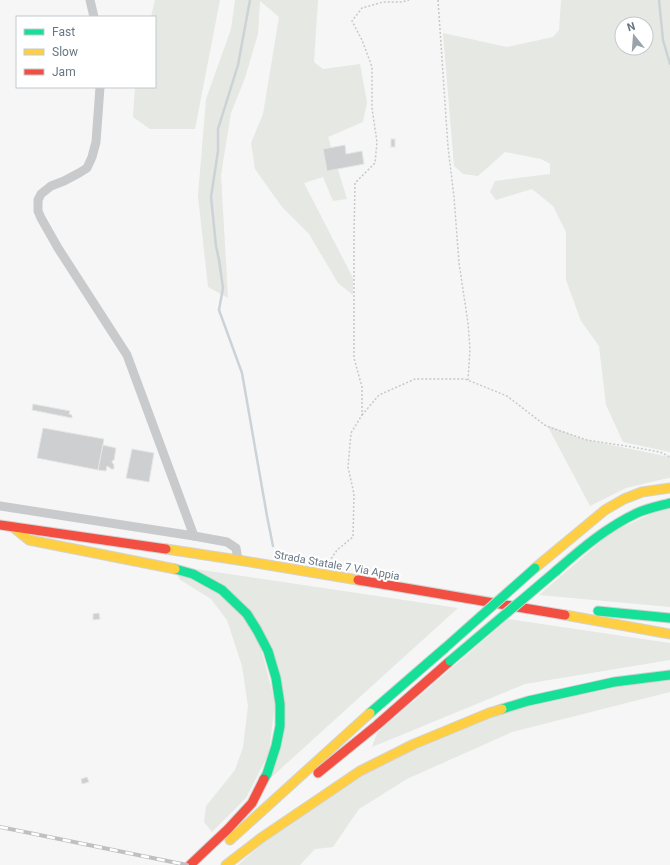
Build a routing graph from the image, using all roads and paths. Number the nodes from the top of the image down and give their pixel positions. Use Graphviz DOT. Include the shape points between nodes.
graph roads {
  1 [pos="90,0"];
  2 [pos="409,0"];
  3 [pos="438,0"];
  4 [pos="94,16"];
  5 [pos="100,88"];
  6 [pos="468,380"];
  7 [pos="362,415"];
  8 [pos="670,457"];
  9 [pos="670,488"];
  10 [pos="670,503"];
  11 [pos="0,506"];
  12 [pos="0,525"];
  13 [pos="13,527"];
  14 [pos="194,536"];
  15 [pos="238,560"];
  16 [pos="330,561"];
  17 [pos="536,610"];
  18 [pos="670,618"];
  19 [pos="670,634"];
  20 [pos="670,675"];
  21 [pos="297,791"];
  22 [pos="257,833"];
  23 [pos="190,865"];
  24 [pos="199,865"];
  25 [pos="219,865"];
  26 [pos="226,865"];
  1 -- 4 [label="street"];
  2 -- 7 [label="path" via="383,2 362,8 352,20 372,67 372,108 377,142 375,163 355,183 354,358 362,387"];
  3 -- 6 [label="path" via="448,147 459,263 468,323"];
  5 -- 14 [label="street" via="96,142 87,168 50,186 38,200 38,211 58,248 127,355"];
  6 -- 7 [label="path" via="415,379 379,395"];
  6 -- 8 [label="path" via="507,396 546,426 587,440 660,452"];
  7 -- 16 [label="path" via="351,433 348,467 354,494 353,537 337,550"];
  9 -- 24 [label="highway, bridge" via="642,492 605,510 535,568"];
  10 -- 21 [label="highway, bridge" via="630,516 585,547"];
  11 -- 14 [label="street"];
  12 -- 13 [label="highway, Strada Statale 7 Via Appia"];
  13 -- 15 [label="highway, Strada Statale 7 Via Appia"];
  13 -- 23 [label="highway" via="29,540 193,574 222,590 247,614 268,650 280,704 280,726 268,774 252,803"];
  14 -- 15 [label="street" via="228,542 236,548"];
  15 -- 17 [label="highway, Strada Statale 7 Via Appia"];
  17 -- 18 [label="highway" via="569,608"];
  17 -- 19 [label="highway, Strada Statale 7 Via Appia"];
  20 -- 22 [label="highway" via="614,682 528,701 451,728 360,771"];
  22 -- 25 [label="highway"];
  22 -- 26 [label="highway"];
}
